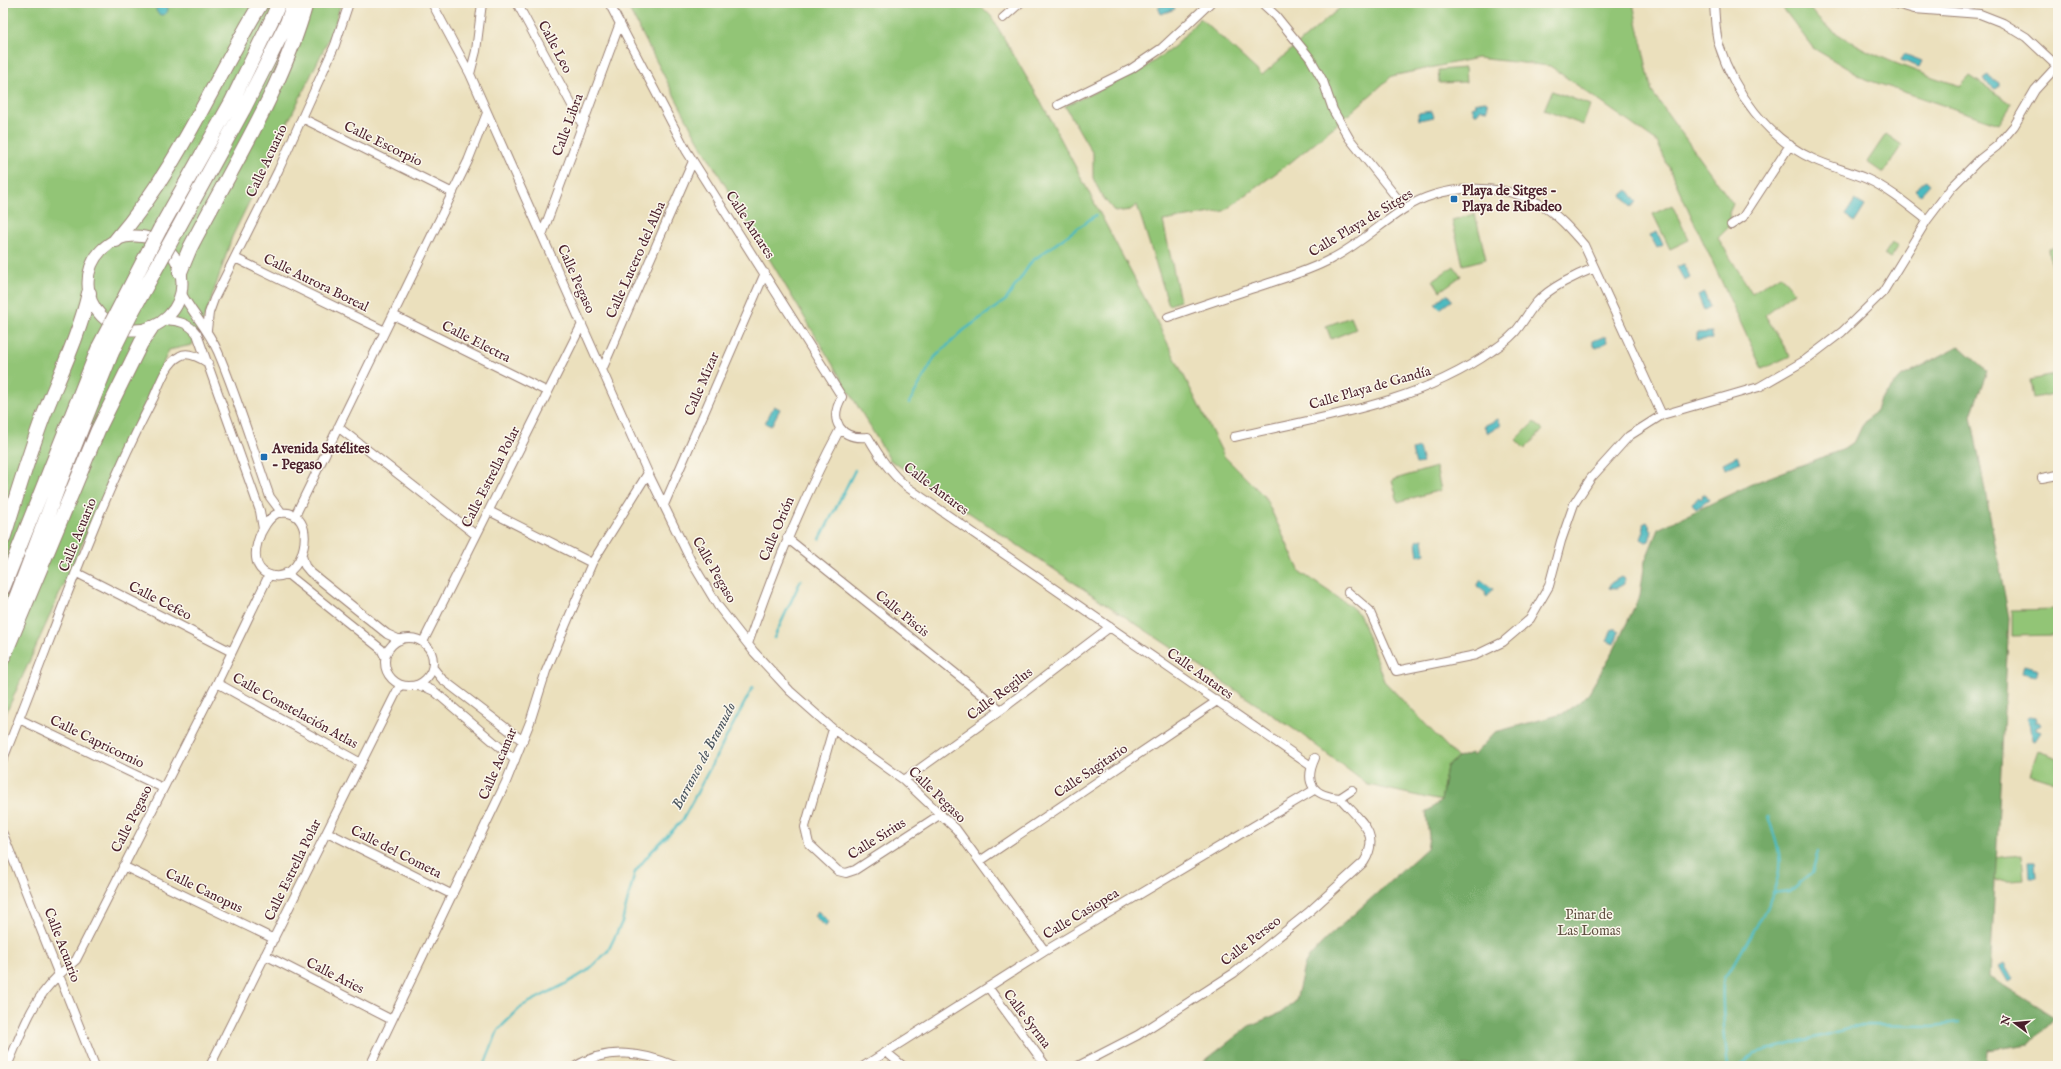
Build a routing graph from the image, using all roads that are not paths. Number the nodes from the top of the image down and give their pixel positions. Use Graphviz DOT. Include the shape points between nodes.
graph roads {
  1 [pos="261,3"];
  2 [pos="279,3"];
  3 [pos="294,3"];
  4 [pos="306,3"];
  5 [pos="349,3"];
  6 [pos="432,3"];
  7 [pos="482,3"];
  8 [pos="517,3"];
  9 [pos="609,3"];
  10 [pos="1020,3"];
  11 [pos="1210,3"];
  12 [pos="1262,3"];
  13 [pos="1714,3"];
  14 [pos="1893,3"];
  15 [pos="1003,18"];
  16 [pos="620,23"];
  17 [pos="2057,66"];
  18 [pos="470,74"];
  19 [pos="1058,106"];
  20 [pos="487,113"];
  21 [pos="302,118"];
  22 [pos="582,124"];
  23 [pos="1790,145"];
  24 [pos="693,161"];
  25 [pos="453,193"];
  26 [pos="1405,208"];
  27 [pos="1927,220"];
  28 [pos="1731,225"];
  29 [pos="542,235"];
  30 [pos="116,240"];
  31 [pos="235,258"];
  32 [pos="1594,268"];
  33 [pos="180,272"];
  34 [pos="765,273"];
  35 [pos="181,292"];
  36 [pos="89,293"];
  37 [pos="393,315"];
  38 [pos="1168,316"];
  39 [pos="164,320"];
  40 [pos="582,324"];
  41 [pos="151,328"];
  42 [pos="207,330"];
  43 [pos="385,331"];
  44 [pos="208,363"];
  45 [pos="602,370"];
  46 [pos="548,392"];
  47 [pos="1662,415"];
  48 [pos="338,427"];
  49 [pos="840,429"];
  50 [pos="1234,438"];
  51 [pos="648,473"];
  52 [pos="2058,475"];
  53 [pos="2042,478"];
  54 [pos="664,505"];
  55 [pos="489,511"];
  56 [pos="282,513"];
  57 [pos="295,516"];
  58 [pos="262,529"];
  59 [pos="476,535"];
  60 [pos="787,538"];
  61 [pos="3,540"];
  62 [pos="302,556"];
  63 [pos="592,563"];
  64 [pos="77,573"];
  65 [pos="286,573"];
  66 [pos="269,575"];
  67 [pos="3,588"];
  68 [pos="1348,592"];
  69 [pos="1110,627"];
  70 [pos="3,632"];
  71 [pos="400,640"];
  72 [pos="423,642"];
  73 [pos="748,644"];
  74 [pos="232,652"];
  75 [pos="386,656"];
  76 [pos="3,658"];
  77 [pos="433,668"];
  78 [pos="217,683"];
  79 [pos="400,685"];
  80 [pos="416,686"];
  81 [pos="1217,701"];
  82 [pos="1001,710"];
  83 [pos="19,719"];
  84 [pos="833,729"];
  85 [pos="523,741"];
  86 [pos="1315,758"];
  87 [pos="3,759"];
  88 [pos="516,760"];
  89 [pos="361,763"];
  90 [pos="1311,766"];
  91 [pos="904,780"];
  92 [pos="163,788"];
  93 [pos="1314,790"];
  94 [pos="1352,790"];
  95 [pos="1340,798"];
  96 [pos="942,814"];
  97 [pos="327,832"];
  98 [pos="3,834"];
  99 [pos="980,861"];
  100 [pos="124,866"];
  101 [pos="453,895"];
  102 [pos="274,939"];
  103 [pos="1045,951"];
  104 [pos="265,955"];
  105 [pos="60,974"];
  106 [pos="988,987"];
  107 [pos="392,1020"];
  108 [pos="3,1051"];
  109 [pos="886,1052"];
  110 [pos="8,1065"];
  111 [pos="95,1066"];
  112 [pos="210,1066"];
  113 [pos="370,1066"];
  114 [pos="576,1066"];
  115 [pos="675,1066"];
  116 [pos="864,1066"];
  117 [pos="903,1066"];
  118 [pos="1046,1066"];
  119 [pos="1078,1066"];
  1 -- 30 [label="highway" via="213,92 146,203"];
  2 -- 67 [label="highway, bridge" via="231,103 160,229 98,347"];
  3 -- 70 [label="highway, bridge" via="287,23 243,110 112,352"];
  4 -- 33 [label="highway" via="290,53 274,88 190,248"];
  5 -- 21 [label="street, Calle Acuario" via="336,45"];
  6 -- 18 [label="street, Calle Pegaso"];
  7 -- 18 [label="street" via="476,51"];
  8 -- 22 [label="street, Calle Leo"];
  9 -- 16 [label="street, Calle Antares"];
  10 -- 15 [label="street"];
  11 -- 19 [label="street" via="1162,48 1131,69"];
  12 -- 26 [label="street" via="1310,58 1323,81 1333,110 1349,138"];
  13 -- 23 [label="street" via="1719,44 1736,86 1759,118"];
  14 -- 17 [label="street" via="1914,9 1980,14 2003,23 2026,37"];
  16 -- 22 [label="street, Calle Libra"];
  16 -- 24 [label="street, Calle Antares"];
  17 -- 27 [label="street" via="2035,90 2014,126 1997,146 1952,187"];
  18 -- 20 [label="street, Calle Pegaso"];
  20 -- 25 [label="street"];
  20 -- 29 [label="street, Calle Pegaso"];
  21 -- 25 [label="street, Calle Escorpio"];
  21 -- 31 [label="street, Calle Acuario"];
  22 -- 29 [label="street, Calle Libra"];
  23 -- 27 [label="street" via="1812,159 1868,179 1901,199"];
  23 -- 28 [label="street" via="1743,217"];
  24 -- 34 [label="street, Calle Antares"];
  24 -- 45 [label="street, Calle Lucero del Alba"];
  25 -- 37 [label="street"];
  26 -- 32 [label="street, Calle Playa de Sitges" via="1440,193 1475,188 1507,192 1539,204 1565,223 1584,245"];
  26 -- 38 [label="street, Calle Playa de Sitges" via="1332,259 1300,273"];
  27 -- 47 [label="street" via="1883,292 1842,332 1804,361 1759,387"];
  29 -- 40 [label="street, Calle Pegaso"];
  30 -- 33 [label="street" via="132,236 143,237 163,245 174,257"];
  30 -- 36 [label="street" via="103,249 93,261 89,272"];
  31 -- 42 [label="street, Calle Acuario" via="214,299"];
  31 -- 43 [label="street, Calle Aurora Boreal"];
  32 -- 47 [label="street, Calle Playa de Sitges"];
  32 -- 50 [label="street, Calle Playa de Gandía" via="1562,284 1538,301 1518,329 1493,351 1452,376 1414,392 1366,406"];
  33 -- 35 [label="street"];
  34 -- 49 [label="street, Calle Antares" via="842,397 836,417"];
  34 -- 54 [label="street, Calle Mizar"];
  35 -- 39 [label="street" via="175,307"];
  35 -- 42 [label="street"];
  36 -- 41 [label="street" via="95,308 105,320 119,328"];
  36 -- 61 [label="highway" via="21,482"];
  37 -- 43 [label="street"];
  37 -- 46 [label="street, Calle Electra"];
  39 -- 41 [label="street"];
  39 -- 44 [label="street" via="188,324 200,340"];
  40 -- 45 [label="street, Calle Pegaso"];
  40 -- 46 [label="street, Calle Estrella Polar"];
  41 -- 76 [label="highway" via="98,430"];
  42 -- 56 [label="street" via="218,352 270,497"];
  43 -- 48 [label="street"];
  44 -- 58 [label="street" via="260,511"];
  44 -- 64 [label="street, Calle Acuario" via="189,354 180,355 170,365 112,486"];
  45 -- 51 [label="street, Calle Pegaso"];
  46 -- 55 [label="street, Calle Estrella Polar"];
  47 -- 68 [label="street" via="1630,436 1591,478 1574,504 1549,586 1530,619 1503,642 1476,655 1396,671 1369,610"];
  48 -- 57 [label="street"];
  48 -- 59 [label="street"];
  49 -- 60 [label="street, Calle Orión"];
  49 -- 69 [label="street, Calle Antares" via="848,436 868,437 878,456 907,487"];
  51 -- 54 [label="street, Calle Pegaso"];
  51 -- 63 [label="street, Calle Acamar"];
  52 -- 53 [label="street"];
  54 -- 73 [label="street, Calle Pegaso" via="691,561 718,606"];
  55 -- 59 [label="street, Calle Estrella Polar"];
  55 -- 63 [label="street"];
  56 -- 57 [label="street"];
  56 -- 58 [label="street" via="271,516"];
  57 -- 62 [label="street" via="305,533 306,542"];
  58 -- 66 [label="street" via="256,545 256,556 259,566"];
  59 -- 72 [label="street, Calle Estrella Polar"];
  60 -- 73 [label="street, Calle Orión"];
  60 -- 82 [label="street, Calle Piscis"];
  62 -- 65 [label="street" via="295,567"];
  62 -- 71 [label="street" via="310,572 387,634"];
  63 -- 85 [label="street, Calle Acamar" via="546,671"];
  64 -- 74 [label="street, Calle Cefeo"];
  64 -- 83 [label="street, Calle Acuario"];
  65 -- 66 [label="street"];
  65 -- 75 [label="street" via="381,649"];
  66 -- 74 [label="street, Calle Pegaso"];
  69 -- 81 [label="street, Calle Antares"];
  69 -- 82 [label="street, Calle Regilus"];
  71 -- 72 [label="street" via="413,638"];
  71 -- 75 [label="street" via="392,644"];
  72 -- 77 [label="street" via="434,660"];
  73 -- 84 [label="street, Calle Pegaso" via="790,691"];
  74 -- 78 [label="street, Calle Pegaso"];
  75 -- 79 [label="street" via="385,666 389,675"];
  77 -- 80 [label="street" via="428,677"];
  77 -- 85 [label="street" via="442,679"];
  78 -- 89 [label="street, Calle Constelación Atlas"];
  78 -- 92 [label="street, Calle Pegaso"];
  79 -- 80 [label="street"];
  79 -- 89 [label="street, Calle Estrella Polar"];
  80 -- 88 [label="street" via="434,691"];
  81 -- 90 [label="street, Calle Antares"];
  81 -- 99 [label="street, Calle Sagitario"];
  82 -- 91 [label="street, Calle Regilus"];
  83 -- 87 [label="street, Calle Acuario"];
  83 -- 92 [label="street, Calle Capricornio"];
  84 -- 91 [label="street, Calle Pegaso"];
  84 -- 96 [label="street, Calle Sirius" via="805,827 809,844 838,871 846,873 855,870"];
  85 -- 88 [label="street, Calle Acamar"];
  86 -- 90 [label="street"];
  88 -- 101 [label="street, Calle Acamar"];
  89 -- 97 [label="street, Calle Estrella Polar"];
  90 -- 93 [label="street" via="1310,775"];
  91 -- 96 [label="street, Calle Pegaso"];
  92 -- 100 [label="street, Calle Pegaso"];
  93 -- 95 [label="street" via="1323,795"];
  93 -- 103 [label="street, Calle Casiopea"];
  94 -- 95 [label="street"];
  95 -- 119 [label="street, Calle Perseo" via="1369,832 1372,842 1364,862 1310,911 1234,973 1138,1035"];
  96 -- 99 [label="street, Calle Pegaso"];
  97 -- 101 [label="street, Calle del Cometa"];
  97 -- 102 [label="street, Calle Estrella Polar"];
  98 -- 105 [label="street, Calle Acuario"];
  99 -- 103 [label="street, Calle Pegaso"];
  100 -- 102 [label="street, Calle Canopus"];
  100 -- 105 [label="street, Calle Pegaso" via="76,960"];
  101 -- 107 [label="street, Calle Acamar"];
  102 -- 104 [label="street, Calle Estrella Polar"];
  103 -- 106 [label="street, Calle Casiopea"];
  104 -- 107 [label="street, Calle Aries"];
  104 -- 112 [label="street, Calle Estrella Polar"];
  105 -- 110 [label="street, Calle Pegaso" via="42,994"];
  105 -- 111 [label="street, Calle Acuario"];
  106 -- 109 [label="street, Calle Casiopea"];
  106 -- 118 [label="street, Calle Syrma"];
  107 -- 113 [label="street, Calle Acamar"];
  108 -- 110 [label="street"];
  109 -- 116 [label="street, Calle Casiopea"];
  109 -- 117 [label="street"];
  114 -- 115 [label="street" via="608,1054 633,1053"];
}
